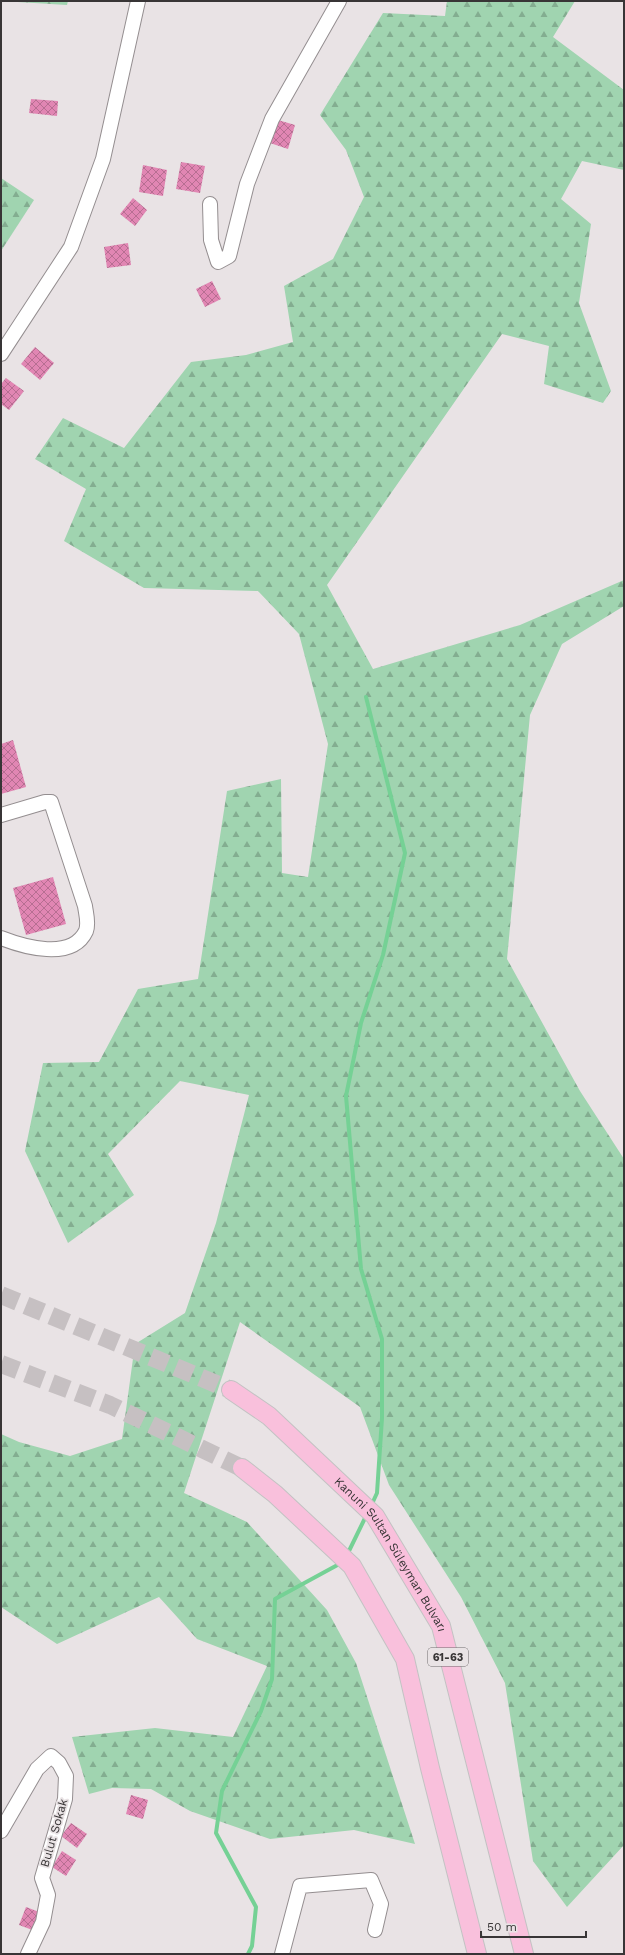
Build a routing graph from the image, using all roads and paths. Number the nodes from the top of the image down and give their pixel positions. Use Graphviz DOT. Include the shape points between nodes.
graph roads {
  1 [pos="138,1"];
  2 [pos="339,1"];
  3 [pos="210,204"];
  4 [pos="1,354"];
  5 [pos="1,815"];
  6 [pos="1,938"];
  7 [pos="231,1390"];
  8 [pos="242,1468"];
  9 [pos="1,1831"];
  10 [pos="375,1930"];
  11 [pos="28,1954"];
  12 [pos="282,1954"];
  13 [pos="477,1954"];
  14 [pos="524,1954"];
  1 -- 4 [label="street" via="103,159 71,247"];
  2 -- 3 [label="street" via="272,119 247,184 229,256 218,262 211,240"];
  5 -- 6 [label="street" via="52,802 88,920 86,931 67,947 33,949"];
  7 -- 14 [label="main road, Kanuni Sultan Süleyman Bulvarı / 61-63" via="269,1416 375,1516 441,1626"];
  8 -- 13 [label="main road" via="275,1494 352,1566 406,1659 430,1768"];
  9 -- 11 [label="street, Bulut Sokak" via="37,1769 51,1756 59,1763 66,1776 65,1800 42,1878 48,1895 43,1922"];
  10 -- 12 [label="street" via="381,1904 371,1880 300,1886"];
}
